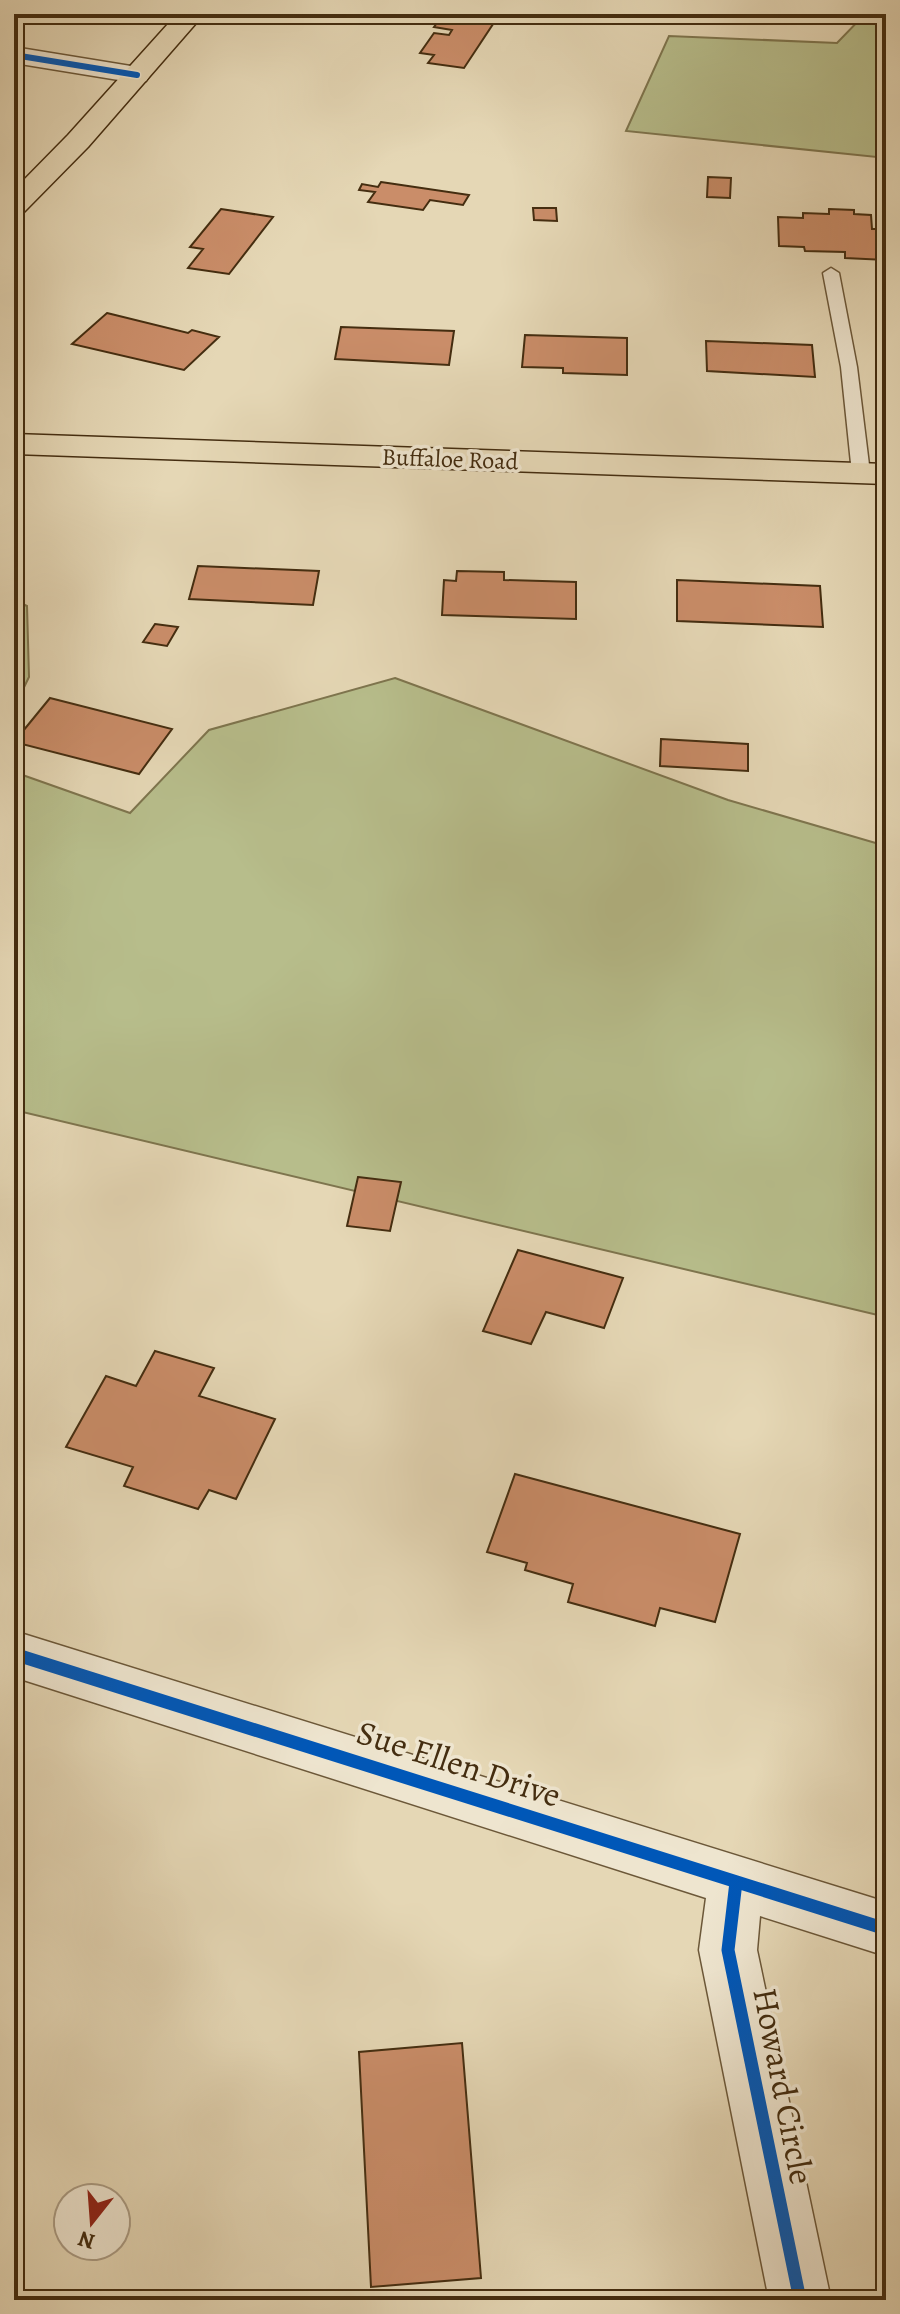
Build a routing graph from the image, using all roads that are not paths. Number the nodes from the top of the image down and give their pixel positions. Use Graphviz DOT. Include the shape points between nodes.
graph roads {
  1 [pos="191,14"];
  2 [pos="14,55"];
  3 [pos="137,75"];
  4 [pos="14,206"];
  5 [pos="831,273"];
  6 [pos="14,418"];
  7 [pos="14,444"];
  8 [pos="114,448"];
  9 [pos="874,474"];
  10 [pos="14,1654"];
  11 [pos="736,1882"];
  12 [pos="886,1929"];
  13 [pos="800,2300"];
  1 -- 3 [label="main road"];
  2 -- 3 [label="street"];
  3 -- 4 [label="main road"];
  5 -- 9 [label="lane"];
  6 -- 8 [label="main road"];
  7 -- 8 [label="main road, Buffaloe Road"];
  8 -- 9 [label="main road, Buffaloe Road"];
  10 -- 11 [label="street, Sue Ellen Drive"];
  11 -- 12 [label="street, Sue Ellen Drive"];
  11 -- 13 [label="street, Howard Circle" via="728,1950"];
}
